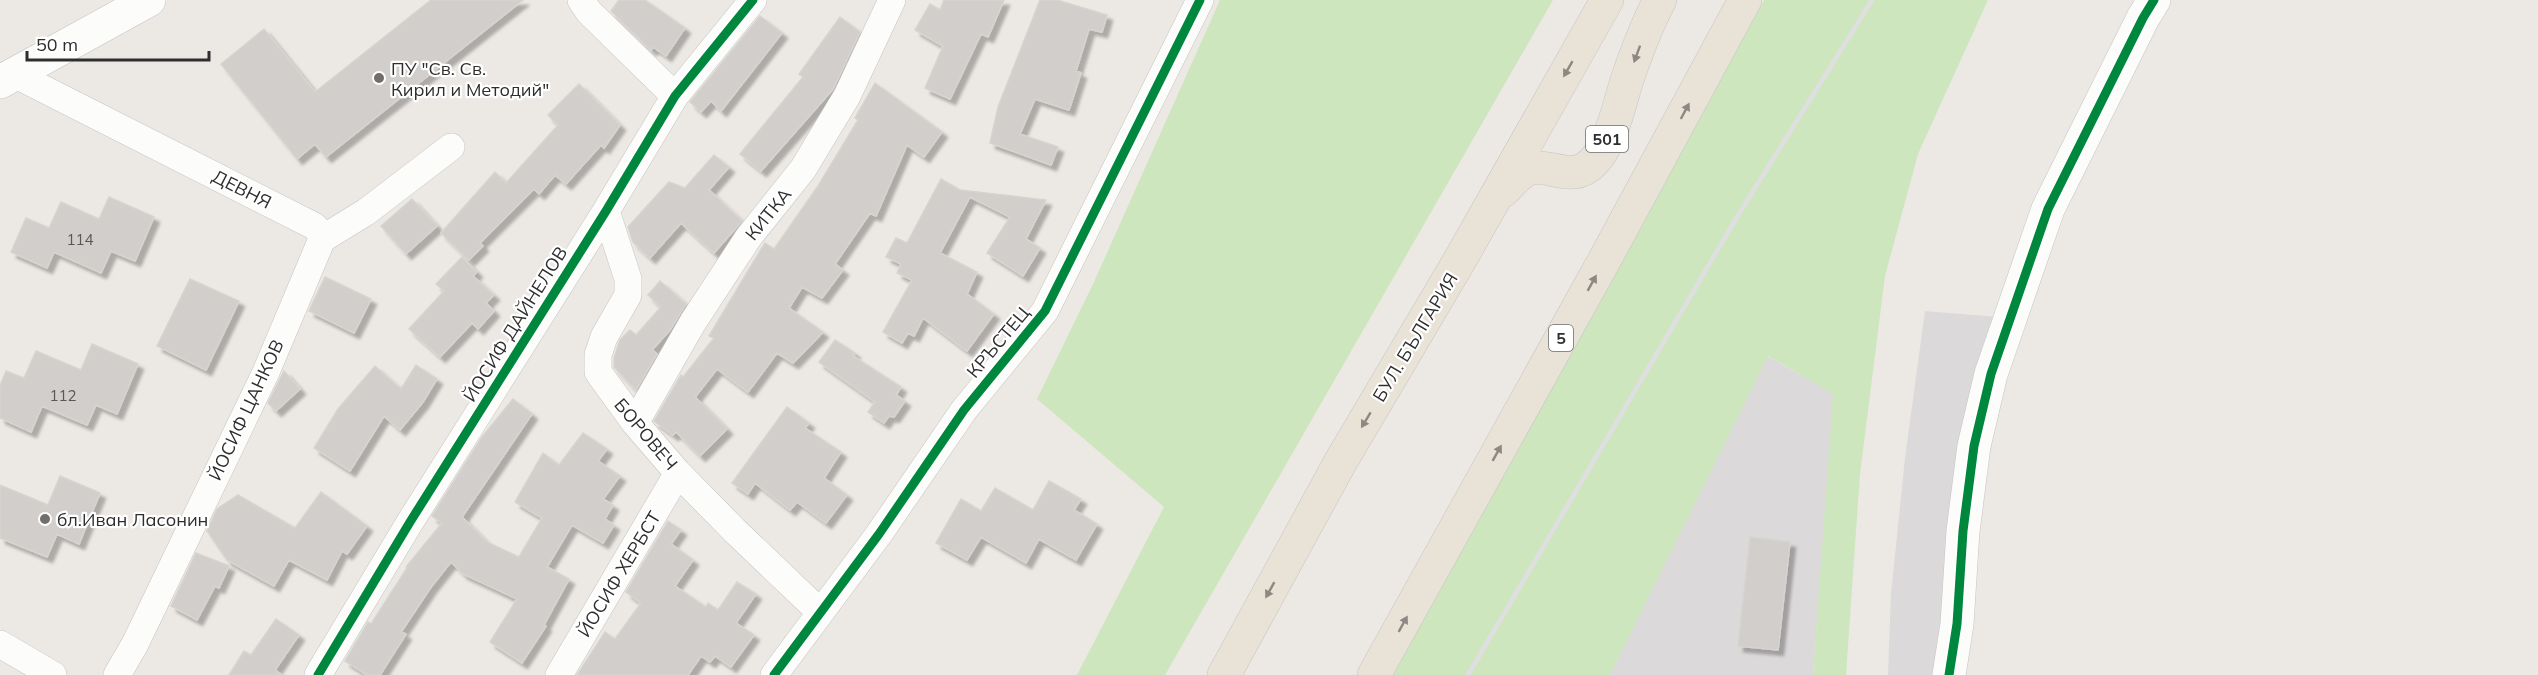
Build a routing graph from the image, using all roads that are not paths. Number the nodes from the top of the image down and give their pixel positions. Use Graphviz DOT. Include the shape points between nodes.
graph roads {
  1 [pos="581,0"];
  2 [pos="753,0"];
  3 [pos="892,0"];
  4 [pos="1200,0"];
  5 [pos="1607,0"];
  6 [pos="1660,0"];
  7 [pos="1745,0"];
  8 [pos="2154,0"];
  9 [pos="142,4"];
  10 [pos="7,78"];
  11 [pos="675,96"];
  12 [pos="451,147"];
  13 [pos="1490,206"];
  14 [pos="606,211"];
  15 [pos="322,239"];
  16 [pos="635,423"];
  17 [pos="678,473"];
  18 [pos="820,612"];
  19 [pos="0,644"];
  20 [pos="787,670"];
  21 [pos="52,675"];
  22 [pos="117,675"];
  23 [pos="318,675"];
  24 [pos="560,675"];
  25 [pos="1224,675"];
  26 [pos="1374,675"];
  27 [pos="1949,675"];
  1 -- 11 [label="street"];
  2 -- 11 [label="street, ЙОСИФ ДАЙНЕЛОВ"];
  3 -- 16 [label="street, КИТКА" via="847,96 803,170 748,238 693,322"];
  4 -- 18 [label="street, КРЪСТЕЦ" via="1045,311 964,410"];
  5 -- 13 [label="highway, БУЛ. БЪЛГАРИЯ, one-way"];
  6 -- 13 [label="highway, 501, one-way" via="1610,133 1593,162 1584,170 1524,171"];
  26 -- 7 [label="highway, 5, one-way"];
  8 -- 27 [label="street" via="2048,210 1991,374 1974,446"];
  9 -- 10 [label="street"];
  10 -- 15 [label="street, ДЕВНЯ" via="314,226"];
  11 -- 14 [label="street, ЙОСИФ ДАЙНЕЛОВ"];
  12 -- 15 [label="street" via="366,212"];
  13 -- 25 [label="highway, БУЛ. БЪЛГАРИЯ, one-way" via="1341,461"];
  14 -- 16 [label="street, БОРОВЕЧ" via="628,279 628,295 604,337 598,372"];
  14 -- 23 [label="street, ЙОСИФ ДАЙНЕЛОВ"];
  15 -- 22 [label="street, ЙОСИФ ЦАНКОВ" via="266,372"];
  16 -- 17 [label="street, БОРОВЕЧ"];
  17 -- 18 [label="street, БОРОВЕЧ"];
  17 -- 24 [label="street, ЙОСИФ ХЕРБСТ"];
  18 -- 20 [label="street, КРЪСТЕЦ"];
  19 -- 21 [label="street"];
}
